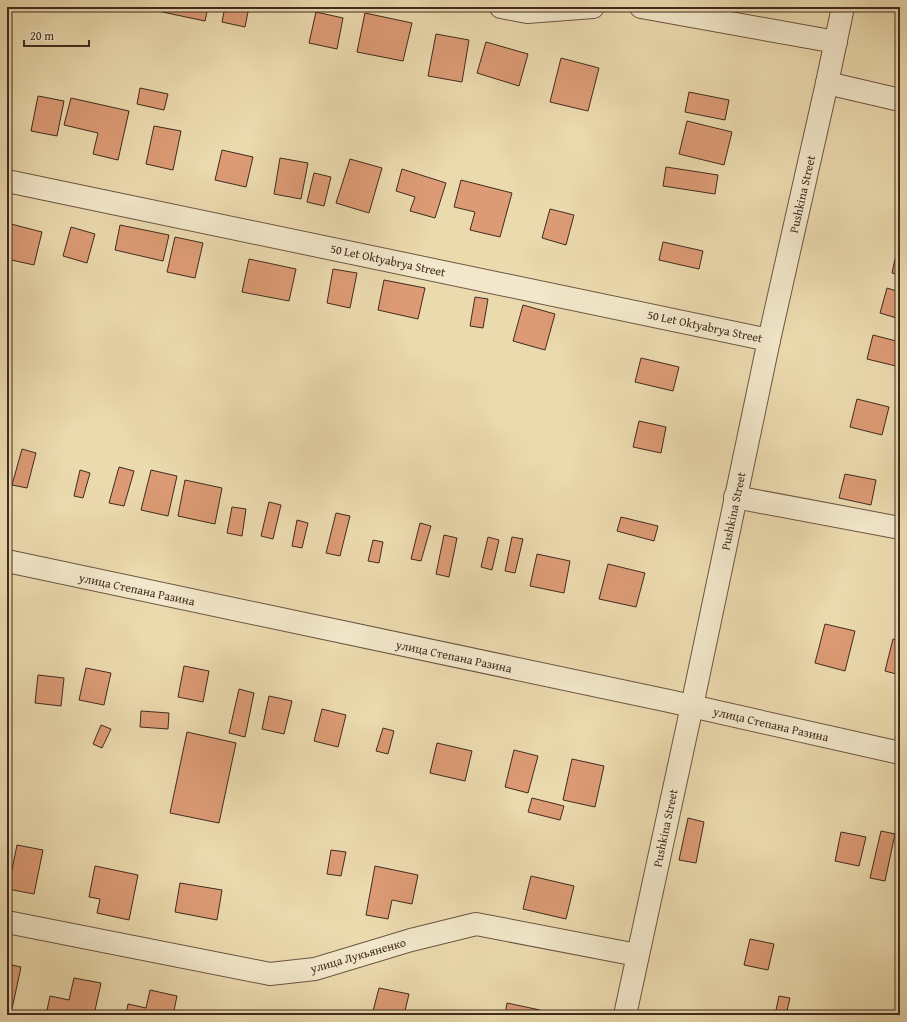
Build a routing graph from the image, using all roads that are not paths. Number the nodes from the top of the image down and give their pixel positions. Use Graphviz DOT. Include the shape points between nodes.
graph roads {
  1 [pos="501,7"];
  2 [pos="592,7"];
  3 [pos="641,7"];
  4 [pos="843,7"];
  5 [pos="836,42"];
  6 [pos="827,84"];
  7 [pos="900,100"];
  8 [pos="7,181"];
  9 [pos="769,340"];
  10 [pos="735,497"];
  11 [pos="900,528"];
  12 [pos="7,561"];
  13 [pos="692,706"];
  14 [pos="900,753"];
  15 [pos="7,922"];
  16 [pos="637,955"];
  17 [pos="625,1015"];
  1 -- 2 [label="street" via="527,12"];
  3 -- 5 [label="street"];
  4 -- 5 [label="street, Pushkina Street"];
  5 -- 6 [label="street, Pushkina Street"];
  6 -- 7 [label="street"];
  6 -- 9 [label="street, Pushkina Street"];
  8 -- 9 [label="street, 50 Let Oktyabrya Street"];
  9 -- 10 [label="street, Pushkina Street"];
  10 -- 11 [label="street"];
  10 -- 13 [label="street, Pushkina Street"];
  12 -- 13 [label="street, улица Степана Разина"];
  13 -- 14 [label="street, улица Степана Разина"];
  13 -- 16 [label="street, Pushkina Street"];
  15 -- 16 [label="street, улица Лукьяненко" via="270,974 315,969 411,940 476,924"];
  16 -- 17 [label="street, Pushkina Street"];
}
